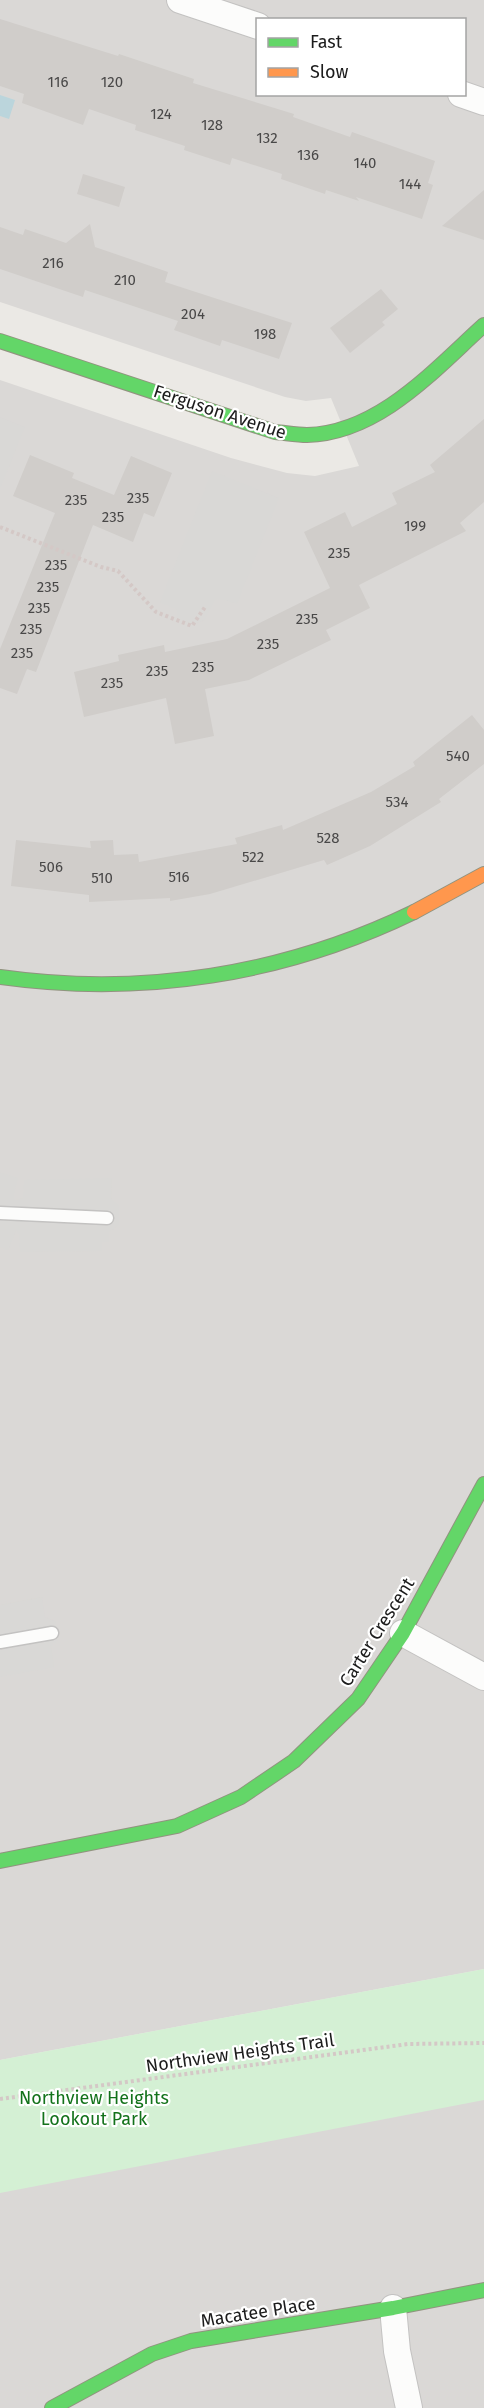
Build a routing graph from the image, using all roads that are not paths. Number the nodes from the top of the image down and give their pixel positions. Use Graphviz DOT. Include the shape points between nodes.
graph roads {
  1 [pos="180,0"];
  2 [pos="256,25"];
  3 [pos="466,96"];
  4 [pos="484,102"];
  5 [pos="484,325"];
  6 [pos="0,341"];
  7 [pos="484,874"];
  8 [pos="0,977"];
  9 [pos="0,1213"];
  10 [pos="107,1218"];
  11 [pos="484,1484"];
  12 [pos="52,1633"];
  13 [pos="403,1633"];
  14 [pos="0,1642"];
  15 [pos="484,1677"];
  16 [pos="0,1861"];
  17 [pos="484,2290"];
  18 [pos="393,2308"];
  19 [pos="52,2408"];
  20 [pos="409,2408"];
  1 -- 2 [label="street"];
  3 -- 4 [label="street"];
  5 -- 6 [label="street, Ferguson Avenue" via="391,405 356,426 323,435 298,436 275,432"];
  7 -- 8 [label="street" via="452,894 372,932 266,968 152,984 68,985"];
  9 -- 10 [label="lane"];
  11 -- 13 [label="street, Carter Crescent"];
  12 -- 14 [label="lane"];
  13 -- 15 [label="street"];
  13 -- 16 [label="street, Carter Crescent" via="358,1699 294,1761 241,1797 177,1826"];
  17 -- 18 [label="street, Macatee Place"];
  18 -- 19 [label="street, Macatee Place" via="191,2341 152,2354"];
  18 -- 20 [label="street"];
}
